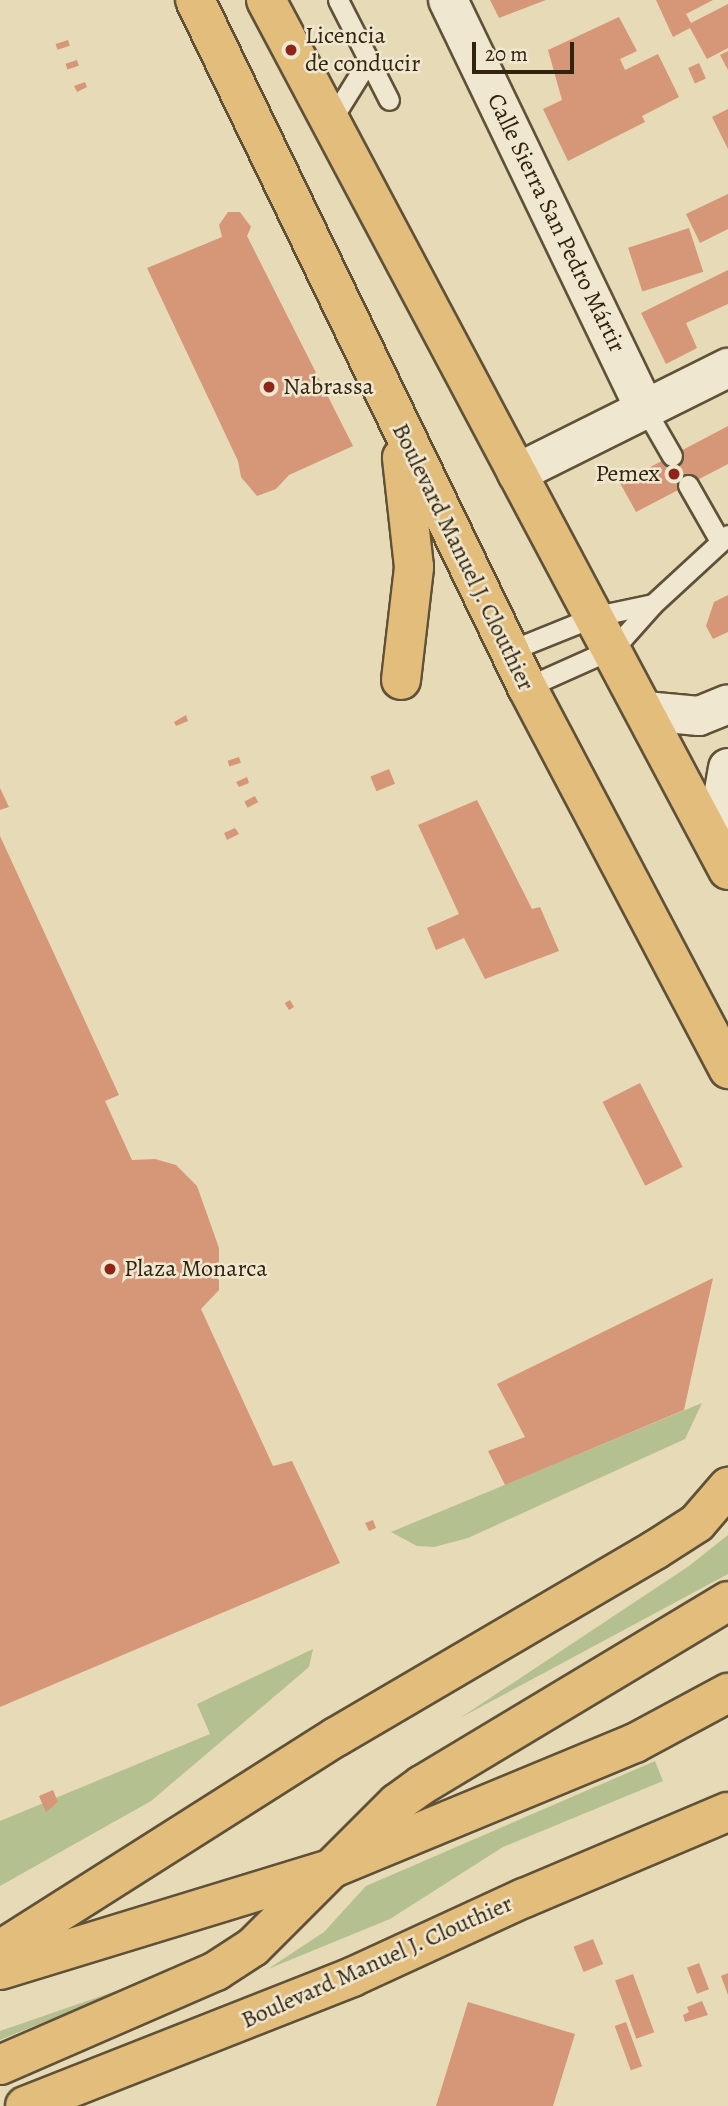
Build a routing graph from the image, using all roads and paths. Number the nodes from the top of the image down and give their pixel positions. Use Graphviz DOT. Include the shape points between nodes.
graph roads {
  1 [pos="195,0"];
  2 [pos="338,0"];
  3 [pos="448,0"];
  4 [pos="277,4"];
  5 [pos="368,61"];
  6 [pos="389,100"];
  7 [pos="330,122"];
  8 [pos="728,368"];
  9 [pos="645,409"];
  10 [pos="399,428"];
  11 [pos="672,456"];
  12 [pos="517,473"];
  13 [pos="688,485"];
  14 [pos="724,538"];
  15 [pos="653,604"];
  16 [pos="596,616"];
  17 [pos="614,649"];
  18 [pos="509,651"];
  19 [pos="401,680"];
  20 [pos="527,687"];
  21 [pos="728,704"];
  22 [pos="645,711"];
  23 [pos="728,768"];
  24 [pos="728,867"];
  25 [pos="728,1069"];
  26 [pos="728,1487"];
  27 [pos="728,1601"];
  28 [pos="728,1693"];
  29 [pos="728,1812"];
  30 [pos="333,1868"];
  31 [pos="0,1950"];
  32 [pos="0,1969"];
  33 [pos="0,2065"];
  34 [pos="24,2106"];
  1 -- 10 [label="main road, Boulevard Manuel J. Clouthier"];
  2 -- 5 [label="lane"];
  3 -- 9 [label="street, Calle Sierra San Pedro Mártir"];
  4 -- 7 [label="main road"];
  5 -- 6 [label="lane"];
  5 -- 7 [label="lane"];
  7 -- 12 [label="main road"];
  8 -- 9 [label="street"];
  9 -- 11 [label="lane"];
  9 -- 12 [label="street"];
  10 -- 18 [label="main road, Boulevard Manuel J. Clouthier"];
  10 -- 19 [label="main road" via="414,567"];
  12 -- 16 [label="main road"];
  13 -- 14 [label="lane"];
  14 -- 15 [label="lane"];
  15 -- 16 [label="lane"];
  15 -- 17 [label="lane"];
  16 -- 17 [label="main road"];
  16 -- 18 [label="lane"];
  17 -- 20 [label="lane"];
  17 -- 22 [label="main road"];
  18 -- 20 [label="main road, Boulevard Manuel J. Clouthier"];
  20 -- 25 [label="main road, Boulevard Manuel J. Clouthier"];
  21 -- 22 [label="street" via="699,716"];
  22 -- 24 [label="main road"];
  23 -- 24 [label="street" via="722,812"];
  26 -- 31 [label="main road" via="696,1523 655,1550 336,1737"];
  27 -- 30 [label="main road" via="422,1785 397,1803"];
  28 -- 30 [label="main road" via="635,1743"];
  29 -- 34 [label="main road, Boulevard Manuel J. Clouthier" via="328,1986"];
  30 -- 32 [label="main road"];
  30 -- 33 [label="main road" via="253,1947 216,1971"];
}
